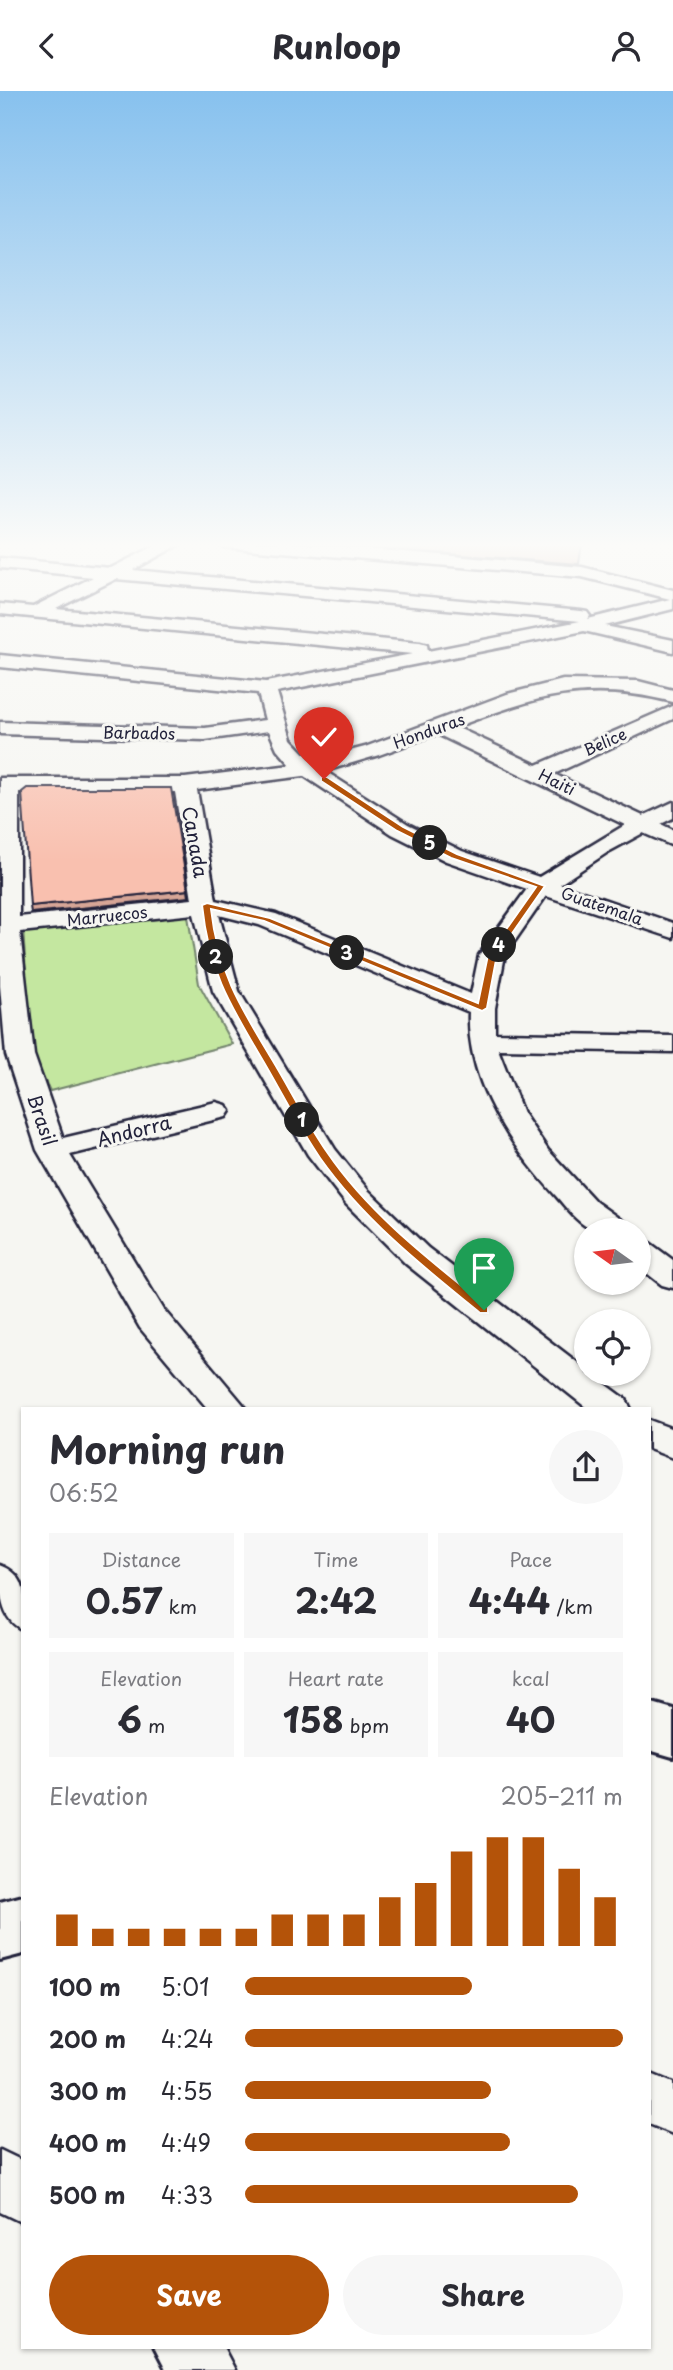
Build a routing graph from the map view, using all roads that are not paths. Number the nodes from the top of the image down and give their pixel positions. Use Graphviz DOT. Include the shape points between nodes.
graph roads {
  1 [pos="420,648"];
  2 [pos="464,648"];
  3 [pos="439,653"];
  4 [pos="0,661"];
  5 [pos="266,688"];
  6 [pos="673,696"];
  7 [pos="673,712"];
  8 [pos="278,723"];
  9 [pos="440,727"];
  10 [pos="0,728"];
  11 [pos="308,769"];
  12 [pos="538,773"];
  13 [pos="185,785"];
  14 [pos="3,787"];
  15 [pos="673,809"];
  16 [pos="644,824"];
  17 [pos="673,839"];
  18 [pos="541,886"];
  19 [pos="207,905"];
  20 [pos="8,926"];
  21 [pos="673,930"];
  22 [pos="482,1008"];
  23 [pos="481,1041"];
  24 [pos="673,1044"];
  25 [pos="10,1057"];
  26 [pos="216,1111"];
  27 [pos="52,1150"];
  28 [pos="597,1218"];
  29 [pos="651,1260"];
  30 [pos="673,1277"];
  31 [pos="227,1407"];
  32 [pos="610,1407"];
  33 [pos="651,1435"];
  34 [pos="673,1444"];
  35 [pos="0,1582"];
  36 [pos="21,1610"];
  37 [pos="651,1727"];
  38 [pos="673,1733"];
  39 [pos="21,1926"];
  40 [pos="0,1931"];
  41 [pos="651,2099"];
  42 [pos="673,2109"];
  43 [pos="0,2176"];
  44 [pos="21,2195"];
  45 [pos="184,2349"];
  46 [pos="207,2370"];
  1 -- 3 [label="street"];
  2 -- 3 [label="street"];
  3 -- 5 [label="street"];
  4 -- 5 [label="street"];
  5 -- 8 [label="street, Guatemala"];
  6 -- 9 [label="street, Honduras" via="638,687 563,686 514,698"];
  7 -- 12 [label="street, Belice"];
  8 -- 10 [label="street, Barbados" via="205,734"];
  8 -- 11 [label="street, Guatemala" via="287,749"];
  9 -- 11 [label="street, Honduras"];
  9 -- 12 [label="street, Haiti"];
  11 -- 13 [label="street, Honduras"];
  11 -- 18 [label="street, Guatemala" via="400,829 443,851"];
  12 -- 16 [label="street, Haiti"];
  13 -- 14 [label="street, Honduras"];
  13 -- 19 [label="street, Canada"];
  14 -- 20 [label="street, Brasil"];
  15 -- 16 [label="street"];
  16 -- 17 [label="street, Haiti"];
  16 -- 18 [label="street"];
  18 -- 21 [label="street, Guatemala"];
  18 -- 22 [label="street" via="492,955"];
  19 -- 20 [label="street, Marruecos"];
  19 -- 22 [label="street, Marruecos" via="267,919"];
  19 -- 32 [label="street, Canada" via="210,936 226,991 323,1155 357,1198 417,1256"];
  20 -- 25 [label="street, Brasil"];
  22 -- 23 [label="street"];
  23 -- 24 [label="street"];
  23 -- 28 [label="street" via="509,1113 537,1157"];
  25 -- 27 [label="street, Brasil"];
  26 -- 27 [label="street, Andorra"];
  27 -- 31 [label="street, Brasil" via="152,1318"];
  29 -- 30 [label="street"];
  33 -- 34 [label="street"];
  35 -- 36 [label="street"];
  37 -- 38 [label="main road"];
  39 -- 40 [label="main road"];
  41 -- 42 [label="street"];
  43 -- 44 [label="street"];
  45 -- 46 [label="street"];
}
